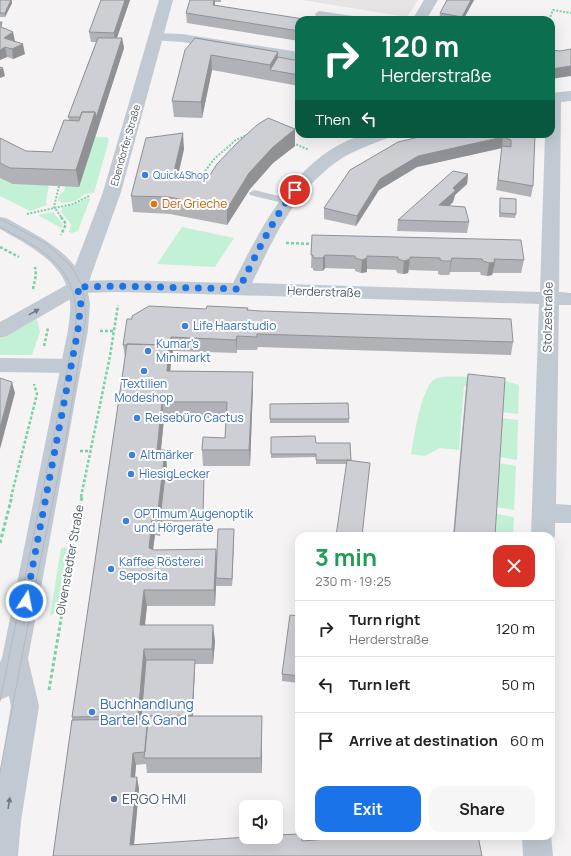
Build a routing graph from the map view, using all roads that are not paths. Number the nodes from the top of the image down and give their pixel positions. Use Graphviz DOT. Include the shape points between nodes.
graph roads {
  1 [pos="166,0"];
  2 [pos="431,0"];
  3 [pos="320,14"];
  4 [pos="333,16"];
  5 [pos="421,16"];
  6 [pos="156,37"];
  7 [pos="295,56"];
  8 [pos="557,98"];
  9 [pos="382,138"];
  10 [pos="254,193"];
  11 [pos="287,201"];
  12 [pos="0,222"];
  13 [pos="77,287"];
  14 [pos="239,289"];
  15 [pos="548,299"];
  16 [pos="571,299"];
  17 [pos="0,331"];
  18 [pos="0,364"];
  19 [pos="72,366"];
  20 [pos="571,514"];
  21 [pos="543,525"];
  22 [pos="15,659"];
  23 [pos="0,688"];
  24 [pos="538,840"];
  25 [pos="3,856"];
  26 [pos="538,856"];
  1 -- 6 [label="street, Ebendorfer Straße"];
  2 -- 5 [label="street"];
  3 -- 4 [label="lane"];
  6 -- 7 [label="street" via="182,38"];
  6 -- 13 [label="street, Ebendorfer Straße" via="112,192"];
  8 -- 15 [label="street, Stolzestraße"];
  9 -- 11 [label="street" via="351,146 326,161 304,180"];
  10 -- 11 [label="lane"];
  11 -- 14 [label="street"];
  12 -- 13 [label="street" via="55,255 68,268"];
  13 -- 14 [label="street, Herderstraße"];
  17 -- 13 [label="street, one-way"];
  13 -- 19 [label="street" via="80,306"];
  14 -- 15 [label="street, Herderstraße"];
  15 -- 16 [label="street, Herderstraße"];
  15 -- 21 [label="street, Stolzestraße"];
  18 -- 19 [label="street"];
  19 -- 22 [label="street"];
  20 -- 21 [label="street"];
  22 -- 23 [label="street"];
  25 -- 22 [label="street, one-way" via="6,821 25,706"];
  24 -- 26 [label="street"];
}
